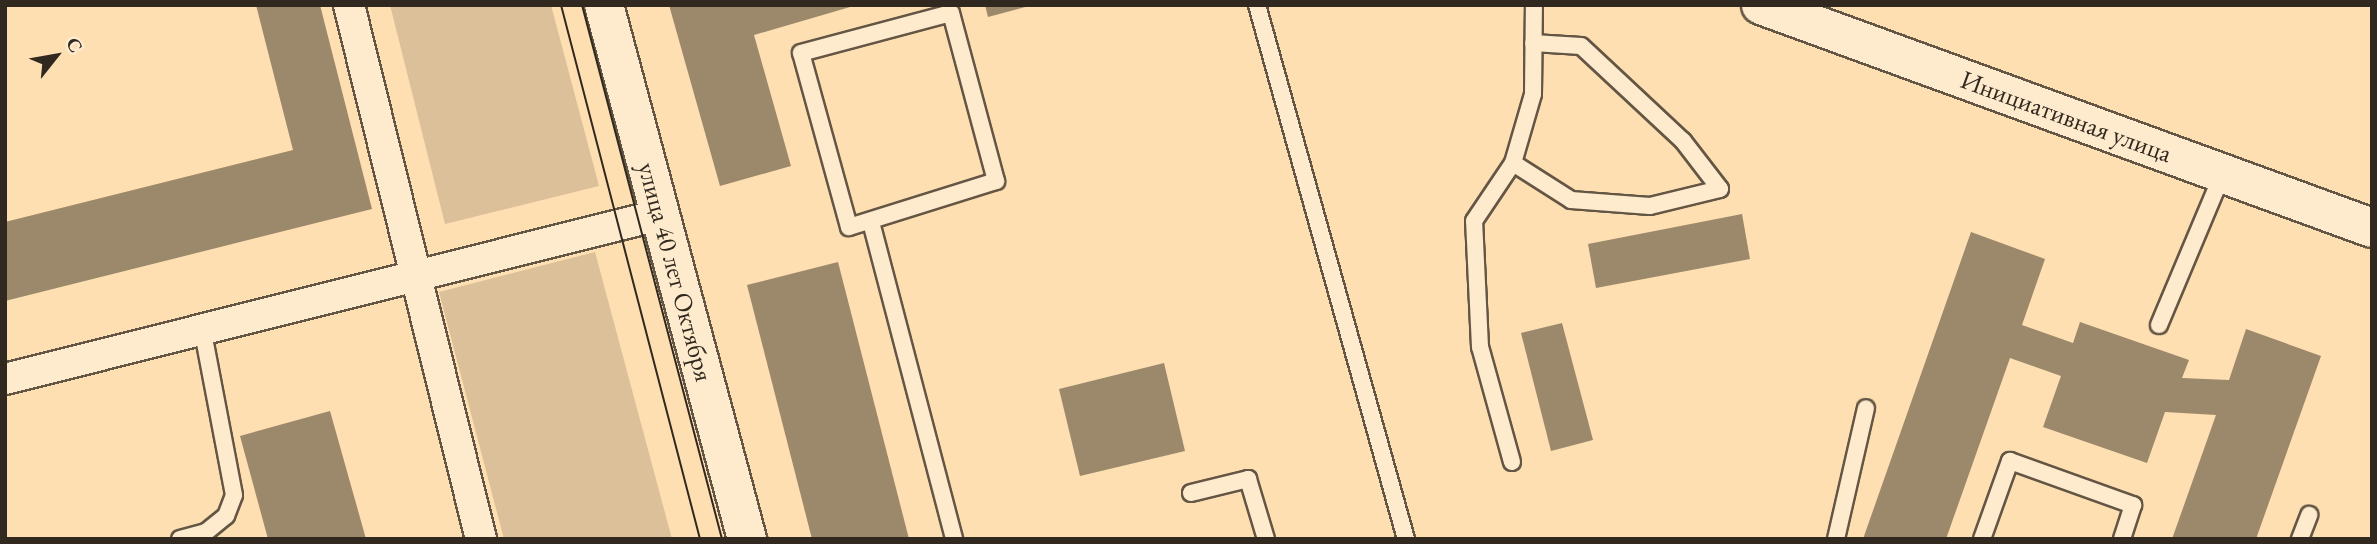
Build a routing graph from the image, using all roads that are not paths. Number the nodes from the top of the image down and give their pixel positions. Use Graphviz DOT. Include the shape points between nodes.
graph roads {
  1 [pos="349,5"];
  2 [pos="604,5"];
  3 [pos="1257,5"];
  4 [pos="1534,5"];
  5 [pos="1766,6"];
  6 [pos="1534,43"];
  7 [pos="1513,163"];
  8 [pos="2223,173"];
  9 [pos="659,215"];
  10 [pos="871,222"];
  11 [pos="2372,228"];
  12 [pos="416,274"];
  13 [pos="2159,325"];
  14 [pos="202,328"];
  15 [pos="5,379"];
  16 [pos="1866,408"];
  17 [pos="1512,462"];
  18 [pos="1191,493"];
  19 [pos="2309,515"];
  20 [pos="180,539"];
  21 [pos="481,539"];
  22 [pos="747,539"];
  23 [pos="954,539"];
  24 [pos="1266,539"];
  25 [pos="1406,539"];
  26 [pos="1836,539"];
  27 [pos="1982,539"];
  28 [pos="2122,539"];
  29 [pos="2300,539"];
  1 -- 12 [label="street"];
  2 -- 9 [label="main road, улица 40 лет Октября"];
  3 -- 25 [label="lane"];
  4 -- 6 [label="lane"];
  5 -- 8 [label="main road, Инициативная улица"];
  6 -- 7 [label="lane" via="1533,94"];
  6 -- 7 [label="lane" via="1581,46 1683,141 1720,189 1650,206 1571,200"];
  7 -- 17 [label="lane" via="1474,220 1480,347"];
  8 -- 11 [label="main road, Инициативная улица"];
  8 -- 13 [label="lane"];
  9 -- 12 [label="street"];
  9 -- 22 [label="main road, улица 40 лет Октября"];
  10 -- 10 [label="lane" via="849,227 802,53 951,13 996,181"];
  10 -- 23 [label="lane"];
  12 -- 14 [label="street"];
  12 -- 21 [label="street"];
  14 -- 15 [label="street"];
  14 -- 20 [label="lane" via="234,495 226,516 206,532"];
  16 -- 26 [label="lane"];
  18 -- 24 [label="lane" via="1248,479"];
  19 -- 29 [label="lane"];
  27 -- 28 [label="lane" via="2010,461 2133,505"];
}
